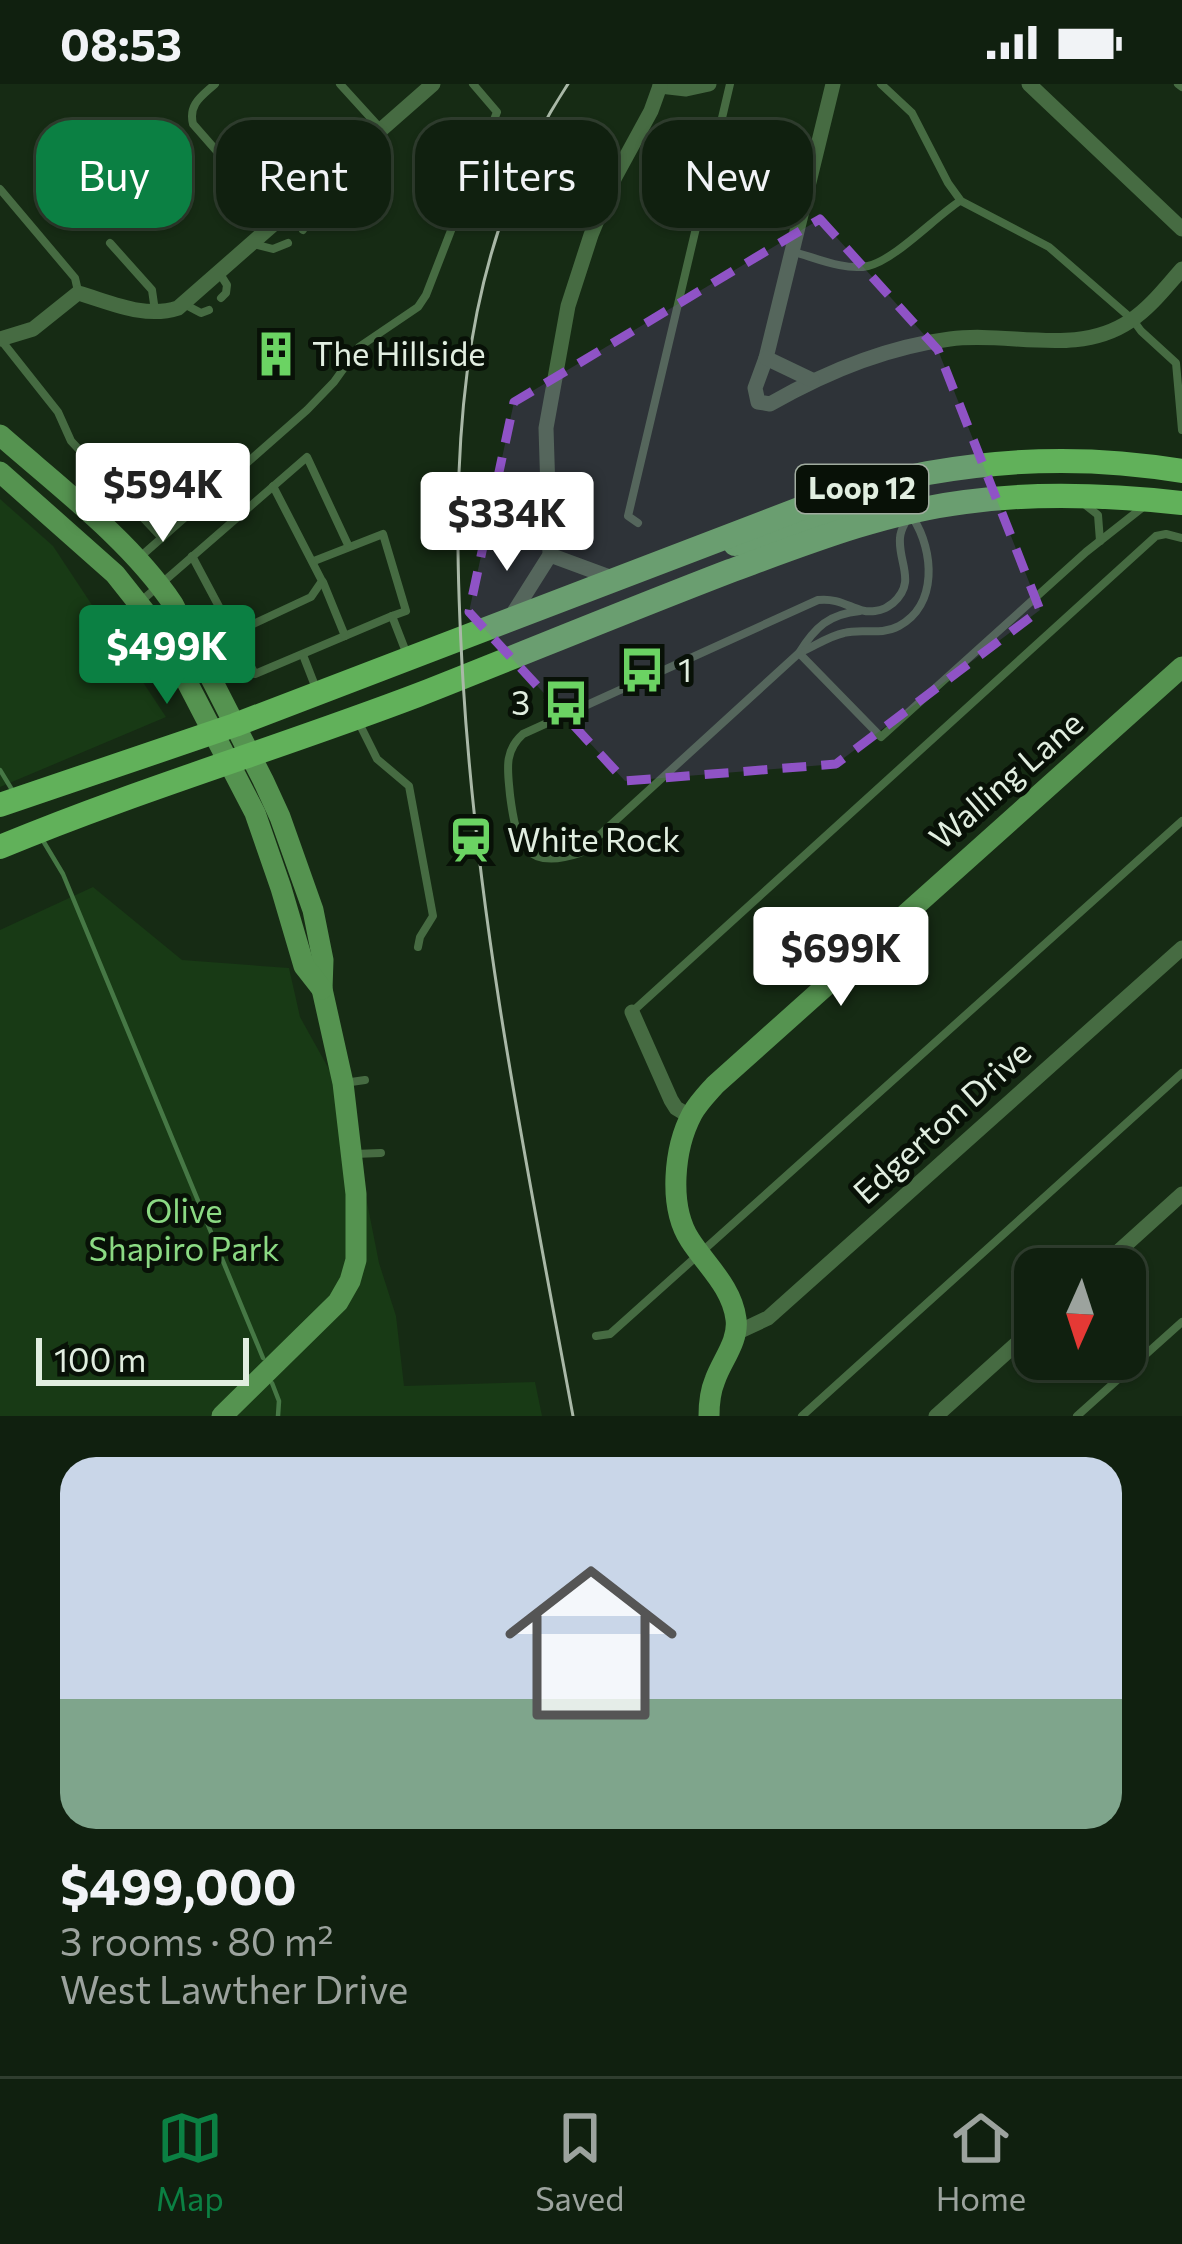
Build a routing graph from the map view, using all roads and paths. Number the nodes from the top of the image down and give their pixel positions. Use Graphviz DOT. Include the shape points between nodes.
graph roads {
  1 [pos="215,84"];
  2 [pos="340,84"];
  3 [pos="433,84"];
  4 [pos="473,84"];
  5 [pos="709,84"];
  6 [pos="730,84"];
  7 [pos="833,84"];
  8 [pos="881,84"];
  9 [pos="1029,84"];
  10 [pos="659,85"];
  11 [pos="204,89"];
  12 [pos="373,120"];
  13 [pos="391,120"];
  14 [pos="216,150"];
  15 [pos="0,189"];
  16 [pos="961,201"];
  17 [pos="270,228"];
  18 [pos="1182,229"];
  19 [pos="110,243"];
  20 [pos="253,244"];
  21 [pos="288,244"];
  22 [pos="793,252"];
  23 [pos="1182,269"];
  24 [pos="220,273"];
  25 [pos="78,293"];
  26 [pos="221,298"];
  27 [pos="184,304"];
  28 [pos="209,310"];
  29 [pos="155,312"];
  30 [pos="1132,320"];
  31 [pos="0,339"];
  32 [pos="766,358"];
  33 [pos="812,380"];
  34 [pos="1182,430"];
  35 [pos="0,435"];
  36 [pos="1040,461"];
  37 [pos="1182,470"];
  38 [pos="0,472"];
  39 [pos="273,486"];
  40 [pos="1069,495"];
  41 [pos="1153,500"];
  42 [pos="1182,503"];
  43 [pos="909,512"];
  44 [pos="638,524"];
  45 [pos="162,538"];
  46 [pos="1182,538"];
  47 [pos="1100,542"];
  48 [pos="349,547"];
  49 [pos="693,550"];
  50 [pos="550,555"];
  51 [pos="192,556"];
  52 [pos="137,559"];
  53 [pos="314,561"];
  54 [pos="617,579"];
  55 [pos="322,580"];
  56 [pos="160,584"];
  57 [pos="140,602"];
  58 [pos="860,611"];
  59 [pos="392,616"];
  60 [pos="508,621"];
  61 [pos="234,634"];
  62 [pos="345,636"];
  63 [pos="799,653"];
  64 [pos="302,655"];
  65 [pos="409,658"];
  66 [pos="1182,667"];
  67 [pos="318,693"];
  68 [pos="356,718"];
  69 [pos="223,729"];
  70 [pos="239,758"];
  71 [pos="0,806"];
  72 [pos="1182,821"];
  73 [pos="0,847"];
  74 [pos="313,910"];
  75 [pos="290,916"];
  76 [pos="418,947"];
  77 [pos="1182,947"];
  78 [pos="322,988"];
  79 [pos="632,1012"];
  80 [pos="1182,1073"];
  81 [pos="691,1117"];
  82 [pos="381,1153"];
  83 [pos="353,1155"];
  84 [pos="1182,1194"];
  85 [pos="1122,1248"];
  86 [pos="700,1255"];
  87 [pos="1182,1322"];
  88 [pos="736,1333"];
  89 [pos="596,1336"];
  90 [pos="1014,1346"];
  91 [pos="222,1416"];
  92 [pos="709,1416"];
  93 [pos="802,1416"];
  94 [pos="936,1416"];
  95 [pos="1077,1416"];
  1 -- 11 [label="lane"];
  2 -- 12 [label="lane"];
  3 -- 13 [label="street"];
  4 -- 45 [label="lane" via="497,112 418,307 359,347 307,410"];
  5 -- 10 [label="street"];
  6 -- 44 [label="lane" via="628,515"];
  7 -- 22 [label="street"];
  8 -- 16 [label="lane" via="912,113"];
  9 -- 18 [label="street"];
  10 -- 50 [label="street" via="568,306 546,428"];
  11 -- 14 [label="lane" via="191,116"];
  15 -- 25 [label="lane" via="75,278"];
  16 -- 22 [label="lane" via="867,266"];
  16 -- 30 [label="lane" via="1049,247"];
  17 -- 20 [label="street"];
  19 -- 29 [label="lane" via="152,290"];
  20 -- 21 [label="lane"];
  20 -- 24 [label="street"];
  22 -- 32 [label="street"];
  23 -- 30 [label="street"];
  24 -- 26 [label="lane" via="227,286"];
  24 -- 27 [label="street"];
  25 -- 29 [label="street"];
  25 -- 31 [label="street" via="33,329"];
  27 -- 28 [label="lane"];
  27 -- 29 [label="street"];
  30 -- 33 [label="street" via="1073,341 920,344"];
  30 -- 34 [label="lane" via="1176,363"];
  31 -- 45 [label="lane" via="71,441"];
  32 -- 33 [label="street"];
  32 -- 33 [label="street" via="758,402 770,404"];
  35 -- 52 [label="street"];
  36 -- 37 [label="main road, Loop 12"];
  36 -- 43 [label="main road" via="931,488"];
  36 -- 49 [label="main road, Loop 12" via="928,473 836,495"];
  38 -- 57 [label="street"];
  39 -- 48 [label="lane" via="307,457"];
  39 -- 51 [label="lane"];
  39 -- 53 [label="lane"];
  40 -- 41 [label="main road, Loop 12"];
  40 -- 43 [label="main road, Loop 12"];
  40 -- 47 [label="lane" via="1098,515"];
  41 -- 42 [label="main road, Loop 12"];
  41 -- 47 [label="lane"];
  43 -- 49 [label="main road" via="877,502 767,539"];
  43 -- 58 [label="lane" via="900,537 902,593 884,609"];
  43 -- 63 [label="lane" via="929,573 916,610 895,628 847,632"];
  43 -- 68 [label="main road, Loop 12" via="748,565"];
  45 -- 52 [label="lane"];
  46 -- 79 [label="lane" via="1156,536"];
  47 -- 63 [label="lane" via="881,737"];
  48 -- 53 [label="lane"];
  48 -- 59 [label="lane" via="383,534 406,610"];
  49 -- 54 [label="main road, Loop 12"];
  50 -- 54 [label="street"];
  50 -- 60 [label="street"];
  51 -- 56 [label="lane"];
  51 -- 61 [label="lane"];
  52 -- 56 [label="street"];
  53 -- 55 [label="lane"];
  54 -- 60 [label="main road, Loop 12"];
  55 -- 61 [label="lane" via="311,597"];
  55 -- 62 [label="lane"];
  56 -- 57 [label="lane"];
  56 -- 69 [label="street"];
  57 -- 69 [label="street"];
  58 -- 63 [label="lane" via="822,622"];
  58 -- 63 [label="lane" via="832,598 808,604 530,729 507,761 522,846 553,859 580,853"];
  59 -- 62 [label="lane"];
  59 -- 65 [label="lane"];
  60 -- 65 [label="main road, Loop 12"];
  61 -- 64 [label="lane" via="255,674"];
  62 -- 64 [label="lane"];
  64 -- 67 [label="lane"];
  65 -- 67 [label="main road, Loop 12"];
  66 -- 81 [label="street, Walling Lane" via="715,1084"];
  67 -- 69 [label="main road, Loop 12"];
  68 -- 70 [label="main road"];
  68 -- 76 [label="lane" via="377,759 410,786 433,916"];
  69 -- 70 [label="street"];
  69 -- 71 [label="main road, Loop 12"];
  70 -- 73 [label="main road"];
  70 -- 74 [label="street" via="280,817"];
  70 -- 75 [label="street"];
  72 -- 86 [label="lane"];
  74 -- 75 [label="street"];
  74 -- 78 [label="street"];
  75 -- 78 [label="street" via="304,966"];
  77 -- 88 [label="street, Edgerton Drive" via="768,1318"];
  78 -- 83 [label="street" via="354,1082"];
  79 -- 81 [label="street" via="671,1100"];
  80 -- 93 [label="lane"];
  81 -- 86 [label="street, Walling Lane" via="678,1193 686,1234"];
  82 -- 83 [label="lane"];
  83 -- 91 [label="street" via="358,1229 350,1281"];
  84 -- 85 [label="street"];
  86 -- 88 [label="street, Walling Lane" via="730,1299"];
  86 -- 89 [label="lane" via="610,1334"];
  87 -- 95 [label="lane"];
  88 -- 92 [label="street" via="715,1377"];
  90 -- 94 [label="street"];
}
